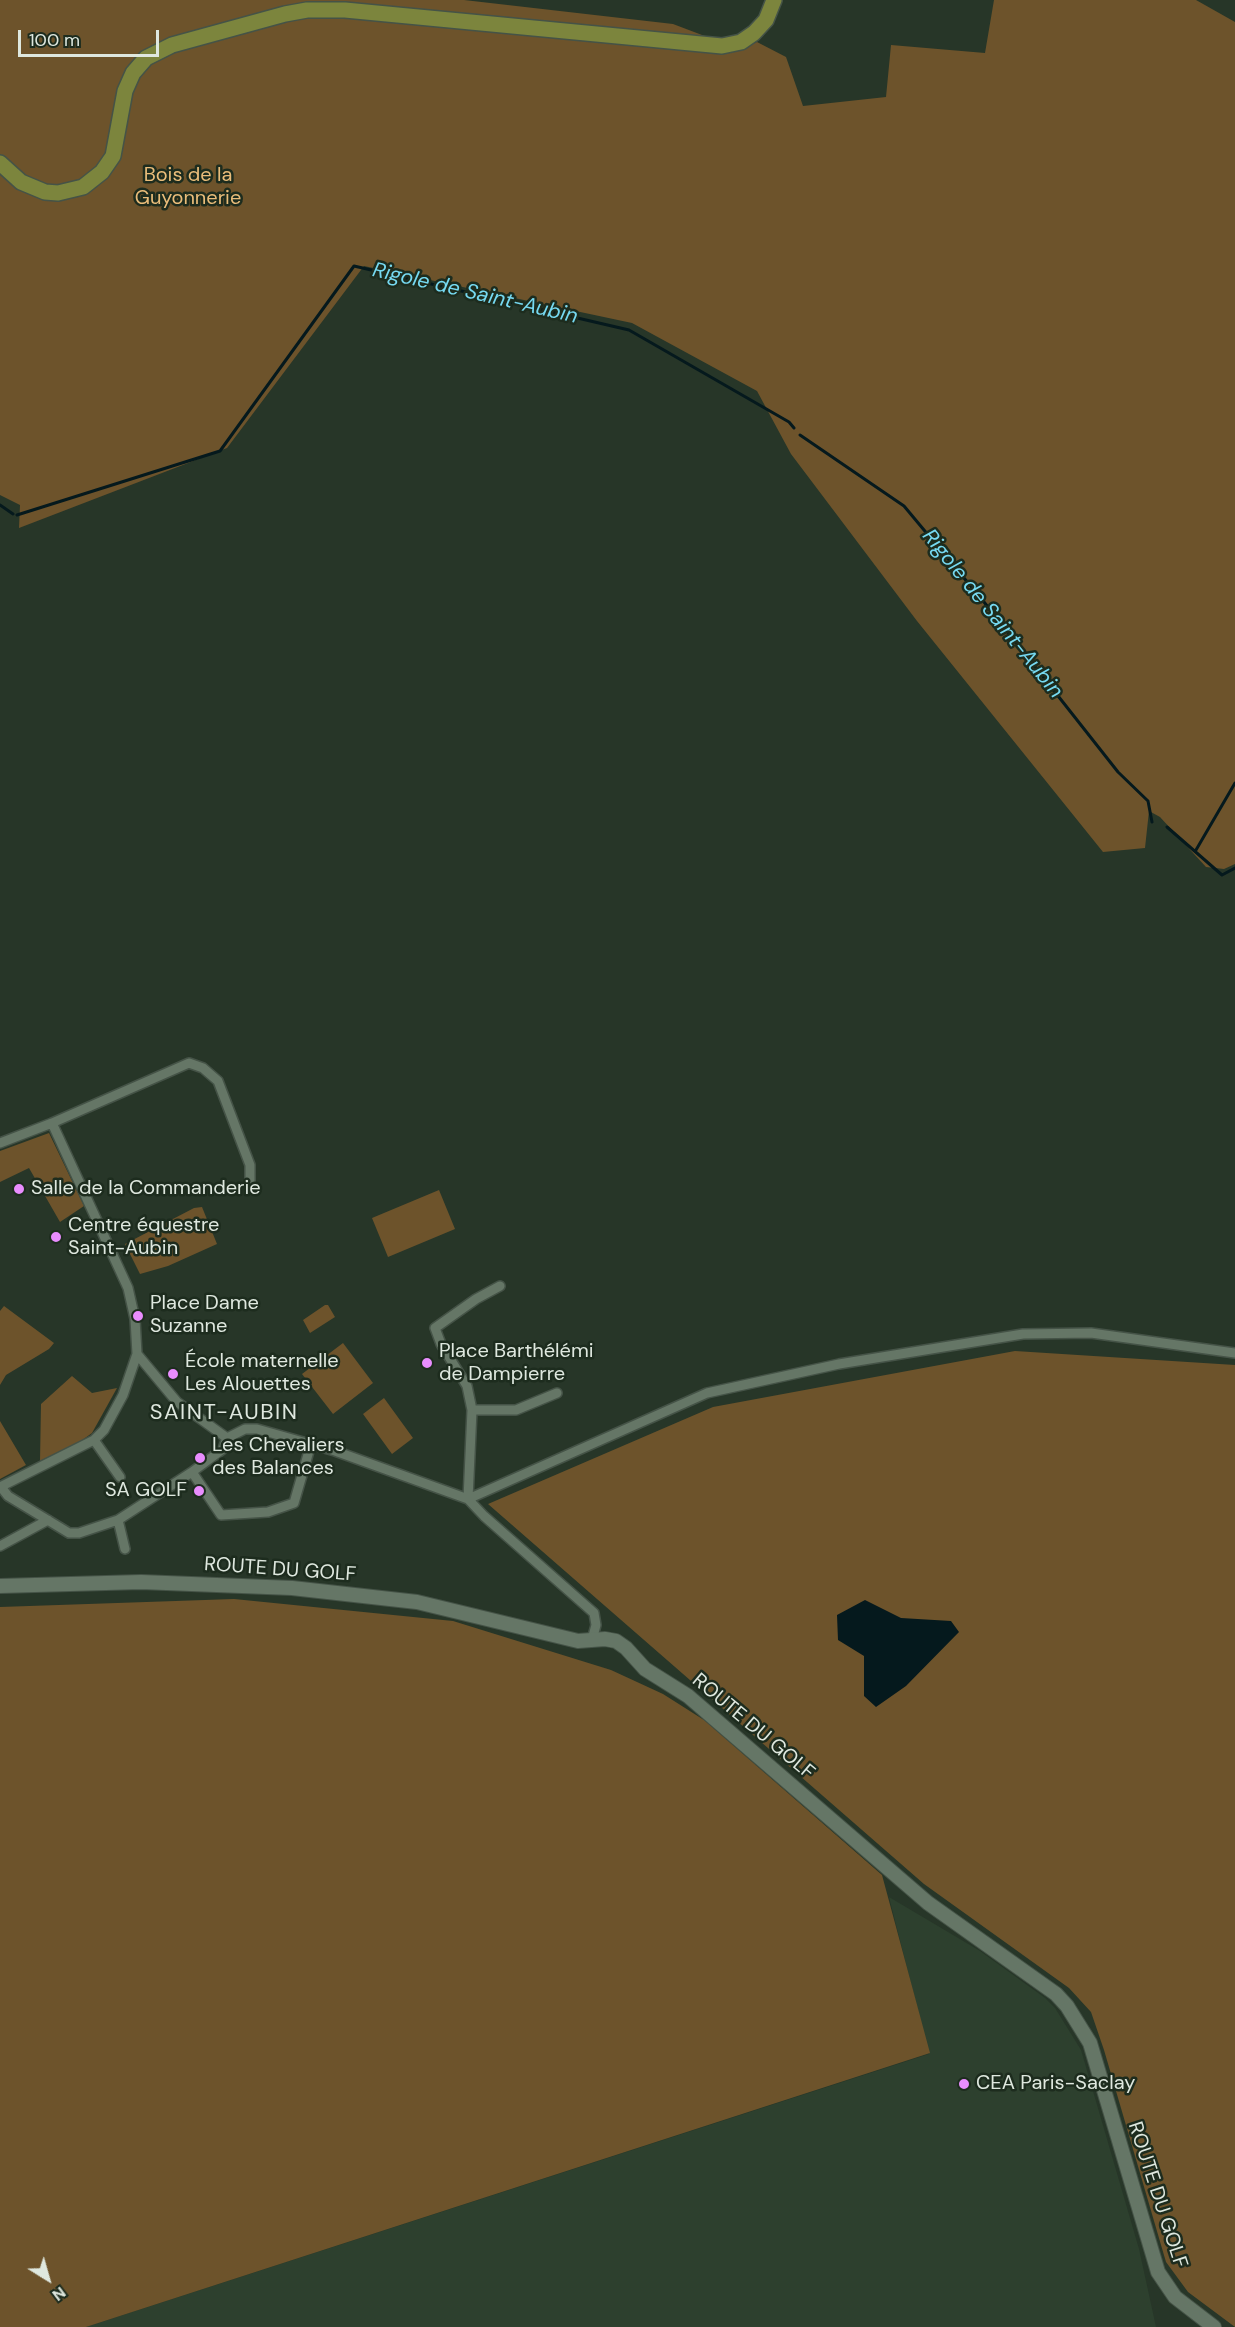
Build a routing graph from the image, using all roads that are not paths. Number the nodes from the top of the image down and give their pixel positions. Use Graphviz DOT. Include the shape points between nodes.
graph roads {
  1 [pos="774,0"];
  2 [pos="0,163"];
  3 [pos="52,1123"];
  4 [pos="0,1143"];
  5 [pos="250,1186"];
  6 [pos="500,1286"];
  7 [pos="1235,1353"];
  8 [pos="137,1354"];
  9 [pos="557,1393"];
  10 [pos="472,1410"];
  11 [pos="227,1438"];
  12 [pos="94,1440"];
  13 [pos="312,1444"];
  14 [pos="192,1473"];
  15 [pos="120,1477"];
  16 [pos="0,1487"];
  17 [pos="468,1499"];
  18 [pos="48,1520"];
  19 [pos="118,1520"];
  20 [pos="0,1546"];
  21 [pos="125,1549"];
  22 [pos="0,1586"];
  23 [pos="592,1640"];
  24 [pos="1214,2327"];
  1 -- 2 [label="main road" via="766,20 754,33 741,42 722,46 345,10 285,14 171,45 146,58 133,73 125,92 113,156 102,172 83,187 45,192 21,182"];
  3 -- 4 [label="street"];
  3 -- 5 [label="street" via="189,1063 203,1068 218,1081 250,1165"];
  3 -- 8 [label="street" via="128,1288"];
  6 -- 10 [label="street" via="435,1328 467,1386"];
  7 -- 17 [label="street" via="1091,1333 1023,1334 838,1364 707,1393"];
  8 -- 11 [label="street" via="177,1402"];
  8 -- 12 [label="street" via="123,1395"];
  9 -- 10 [label="street" via="516,1410"];
  10 -- 17 [label="street"];
  11 -- 13 [label="street" via="245,1429 257,1429"];
  11 -- 14 [label="street" via="223,1449"];
  12 -- 15 [label="street"];
  12 -- 16 [label="street"];
  13 -- 14 [label="street" via="294,1503 268,1512 221,1515"];
  13 -- 17 [label="street"];
  14 -- 19 [label="street"];
  16 -- 18 [label="street"];
  17 -- 23 [label="street" via="594,1613"];
  18 -- 19 [label="street" via="69,1533"];
  18 -- 20 [label="street"];
  19 -- 21 [label="street"];
  22 -- 23 [label="street, ROUTE DU GOLF" via="141,1582 292,1588 417,1602 578,1641"];
  23 -- 24 [label="street, ROUTE DU GOLF" via="616,1641 626,1648 645,1669 688,1696 928,1904 1056,1994 1067,2006 1090,2043 1158,2272 1174,2297"];
}
